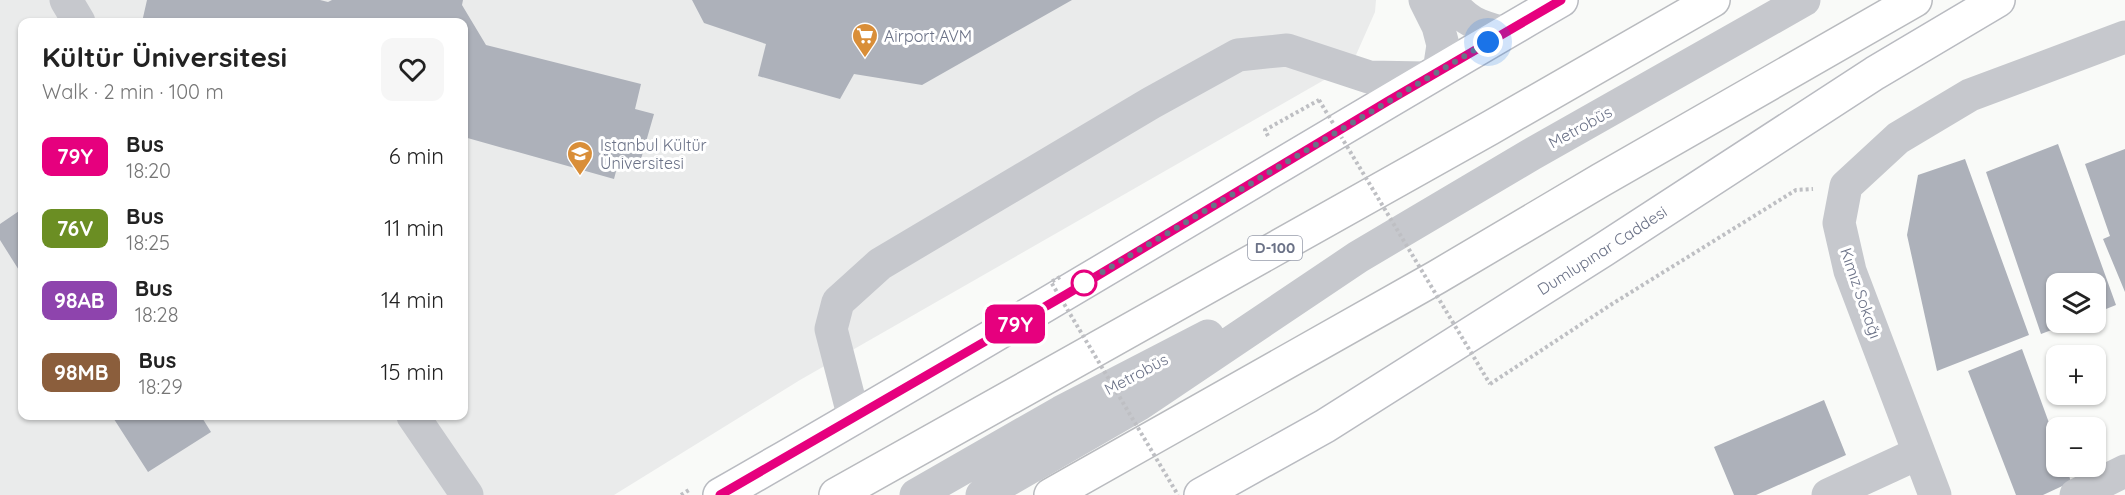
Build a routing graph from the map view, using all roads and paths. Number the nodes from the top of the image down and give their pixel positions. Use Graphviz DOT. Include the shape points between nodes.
graph roads {
  1 [pos="66,0"];
  2 [pos="1425,0"];
  3 [pos="1450,0"];
  4 [pos="1561,0"];
  5 [pos="1713,0"];
  6 [pos="1804,0"];
  7 [pos="1915,0"];
  8 [pos="1998,0"];
  9 [pos="77,18"];
  10 [pos="1504,33"];
  11 [pos="2125,37"];
  12 [pos="1432,74"];
  13 [pos="1265,130"];
  14 [pos="1846,186"];
  15 [pos="1358,257"];
  16 [pos="1060,277"];
  17 [pos="854,418"];
  18 [pos="416,420"];
  19 [pos="1919,453"];
  20 [pos="2125,471"];
  21 [pos="467,495"];
  22 [pos="720,495"];
  23 [pos="836,495"];
  24 [pos="916,495"];
  25 [pos="982,495"];
  26 [pos="1051,495"];
  27 [pos="1178,495"];
  28 [pos="1201,495"];
  29 [pos="1828,495"];
  30 [pos="1935,495"];
  31 [pos="2076,495"];
  1 -- 9 [label="street"];
  2 -- 12 [label="street" via="1443,45"];
  3 -- 10 [label="street" via="1458,12 1476,25"];
  4 -- 10 [label="main road"];
  5 -- 23 [label="main road, D-100"];
  6 -- 15 [label="street, Metrobüs" via="1532,153"];
  7 -- 26 [label="main road"];
  8 -- 28 [label="main road, Dumlupınar Caddesi" via="1875,74 1325,426"];
  10 -- 12 [label="main road"];
  11 -- 14 [label="street" via="1970,95 1898,138"];
  12 -- 17 [label="main road"];
  12 -- 17 [label="street" via="1370,77 1287,50 1238,55 900,252 880,264 838,302 831,329"];
  13 -- 14 [label="path, bridge" via="1319,100 1490,384 1796,190"];
  14 -- 19 [label="street, Kımız Sokağı" via="1839,223 1850,271"];
  15 -- 24 [label="street, Metrobüs" via="1061,412"];
  15 -- 25 [label="street, Metrobüs" via="1138,405"];
  16 -- 27 [label="path, bridge" via="1051,282"];
  17 -- 22 [label="main road"];
  18 -- 21 [label="street"];
  19 -- 29 [label="street"];
  19 -- 30 [label="street, Kımız Sokağı"];
  20 -- 31 [label="street"];
}
